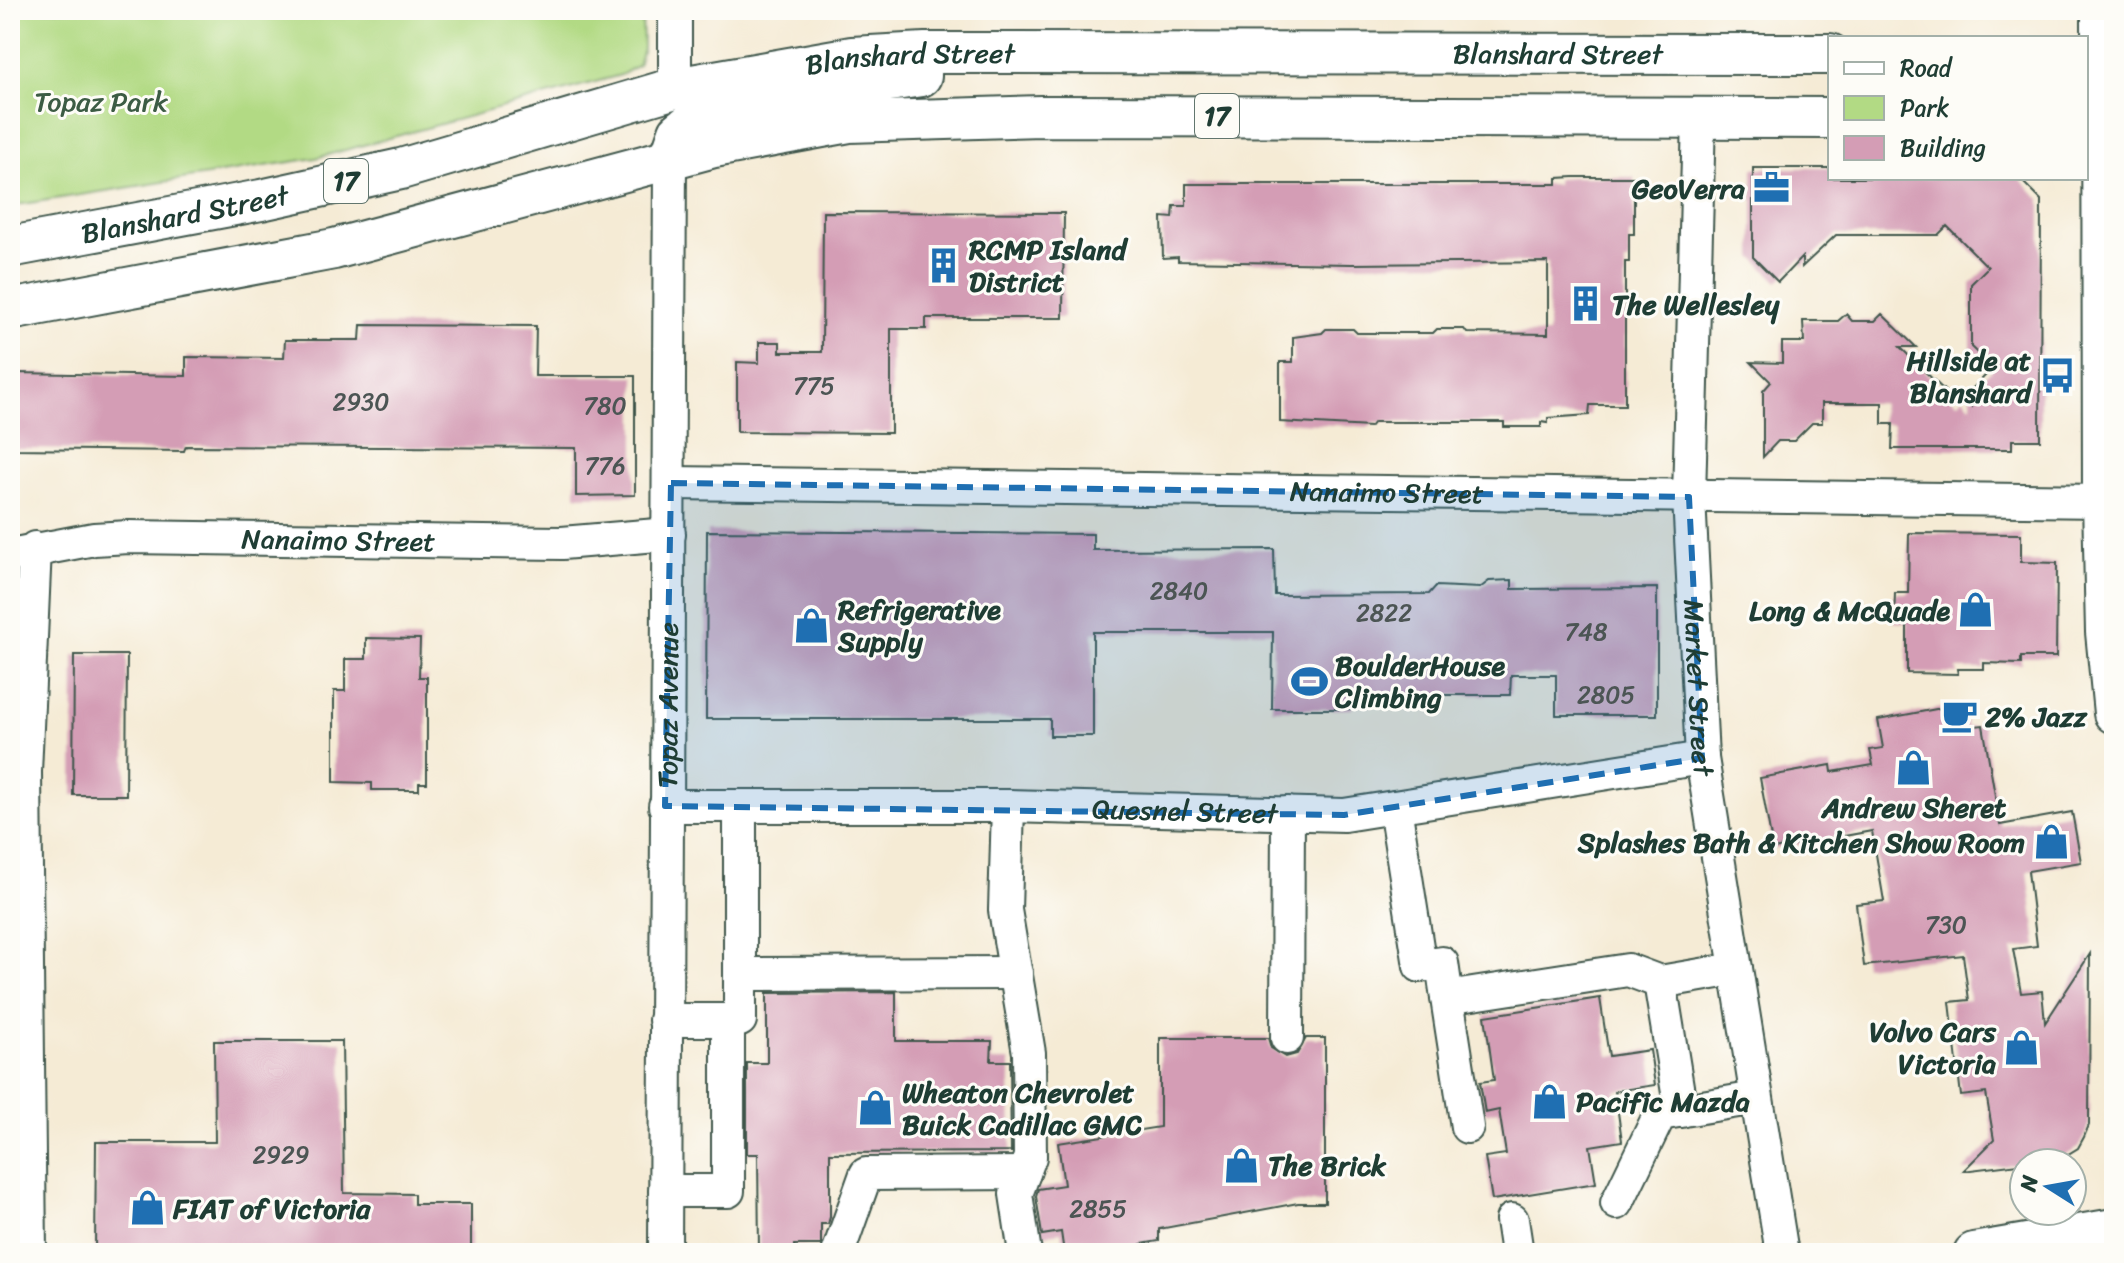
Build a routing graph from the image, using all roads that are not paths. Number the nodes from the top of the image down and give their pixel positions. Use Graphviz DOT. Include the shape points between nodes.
graph roads {
  1 [pos="675,10"];
  2 [pos="2102,10"];
  3 [pos="1043,53"];
  4 [pos="2101,53"];
  5 [pos="1828,54"];
  6 [pos="675,88"];
  7 [pos="1699,118"];
  8 [pos="1828,118"];
  9 [pos="2100,119"];
  10 [pos="670,158"];
  11 [pos="2108,242"];
  12 [pos="10,247"];
  13 [pos="10,310"];
  14 [pos="671,483"];
  15 [pos="1689,497"];
  16 [pos="2103,501"];
  17 [pos="669,534"];
  18 [pos="22,552"];
  19 [pos="2110,632"];
  20 [pos="2114,713"];
  21 [pos="1702,758"];
  22 [pos="18,772"];
  23 [pos="665,806"];
  24 [pos="740,806"];
  25 [pos="1008,806"];
  26 [pos="1395,807"];
  27 [pos="1288,813"];
  28 [pos="18,945"];
  29 [pos="1736,969"];
  30 [pos="1016,973"];
  31 [pos="740,974"];
  32 [pos="1660,982"];
  33 [pos="1447,998"];
  34 [pos="665,1020"];
  35 [pos="728,1020"];
  36 [pos="1287,1038"];
  37 [pos="1756,1098"];
  38 [pos="1681,1111"];
  39 [pos="1467,1127"];
  40 [pos="1024,1173"];
  41 [pos="665,1191"];
  42 [pos="1617,1203"];
  43 [pos="1512,1220"];
  44 [pos="2114,1229"];
  45 [pos="30,1253"];
  46 [pos="665,1253"];
  47 [pos="838,1253"];
  48 [pos="1025,1253"];
  49 [pos="1517,1253"];
  50 [pos="1782,1253"];
  51 [pos="1974,1253"];
  1 -- 6 [label="street"];
  2 -- 4 [label="main road"];
  3 -- 5 [label="main road, Blanshard Street / 17"];
  3 -- 6 [label="main road, Blanshard Street / 17" via="852,57"];
  3 -- 10 [label="main road" via="799,95 694,120 679,132"];
  4 -- 9 [label="main road"];
  6 -- 12 [label="main road, Blanshard Street / 17" via="401,169"];
  7 -- 8 [label="main road, Blanshard Street / 17"];
  7 -- 10 [label="main road, Blanshard Street / 17" via="926,117 776,133"];
  7 -- 15 [label="street, Market Street"];
  9 -- 11 [label="main road"];
  10 -- 13 [label="main road, Blanshard Street / 17" via="334,249"];
  10 -- 14 [label="street, Topaz Avenue"];
  11 -- 16 [label="main road"];
  14 -- 15 [label="street, Nanaimo Street"];
  14 -- 17 [label="street, Topaz Avenue"];
  15 -- 16 [label="street, Nanaimo Street"];
  15 -- 21 [label="street, Market Street"];
  16 -- 19 [label="main road"];
  17 -- 18 [label="street, Nanaimo Street" via="562,543 129,537"];
  17 -- 23 [label="street, Topaz Avenue"];
  18 -- 22 [label="street"];
  19 -- 20 [label="main road"];
  21 -- 26 [label="street, Quesnel Street"];
  21 -- 29 [label="street, Market Street"];
  22 -- 28 [label="street"];
  23 -- 24 [label="street, Quesnel Street"];
  23 -- 34 [label="street, Topaz Avenue"];
  24 -- 25 [label="street, Quesnel Street"];
  24 -- 31 [label="street"];
  25 -- 27 [label="street, Quesnel Street"];
  25 -- 30 [label="street" via="1005,910"];
  26 -- 27 [label="street, Quesnel Street" via="1344,815"];
  26 -- 33 [label="street" via="1420,966 1442,963"];
  27 -- 36 [label="street"];
  28 -- 45 [label="street"];
  29 -- 32 [label="street"];
  29 -- 37 [label="street, Market Street"];
  30 -- 31 [label="street"];
  30 -- 40 [label="street" via="1029,1053 1030,1157"];
  31 -- 35 [label="street" via="740,1020"];
  32 -- 33 [label="street" via="1628,970"];
  32 -- 38 [label="street"];
  33 -- 39 [label="street"];
  34 -- 35 [label="street"];
  34 -- 41 [label="street, Topaz Avenue"];
  35 -- 41 [label="street" via="728,1191"];
  37 -- 38 [label="street"];
  37 -- 50 [label="street, Market Street"];
  38 -- 42 [label="street" via="1660,1114"];
  40 -- 47 [label="street" via="866,1174"];
  40 -- 48 [label="street" via="1016,1194"];
  41 -- 46 [label="street, Topaz Avenue"];
  43 -- 49 [label="street"];
  44 -- 51 [label="main road"];
}
